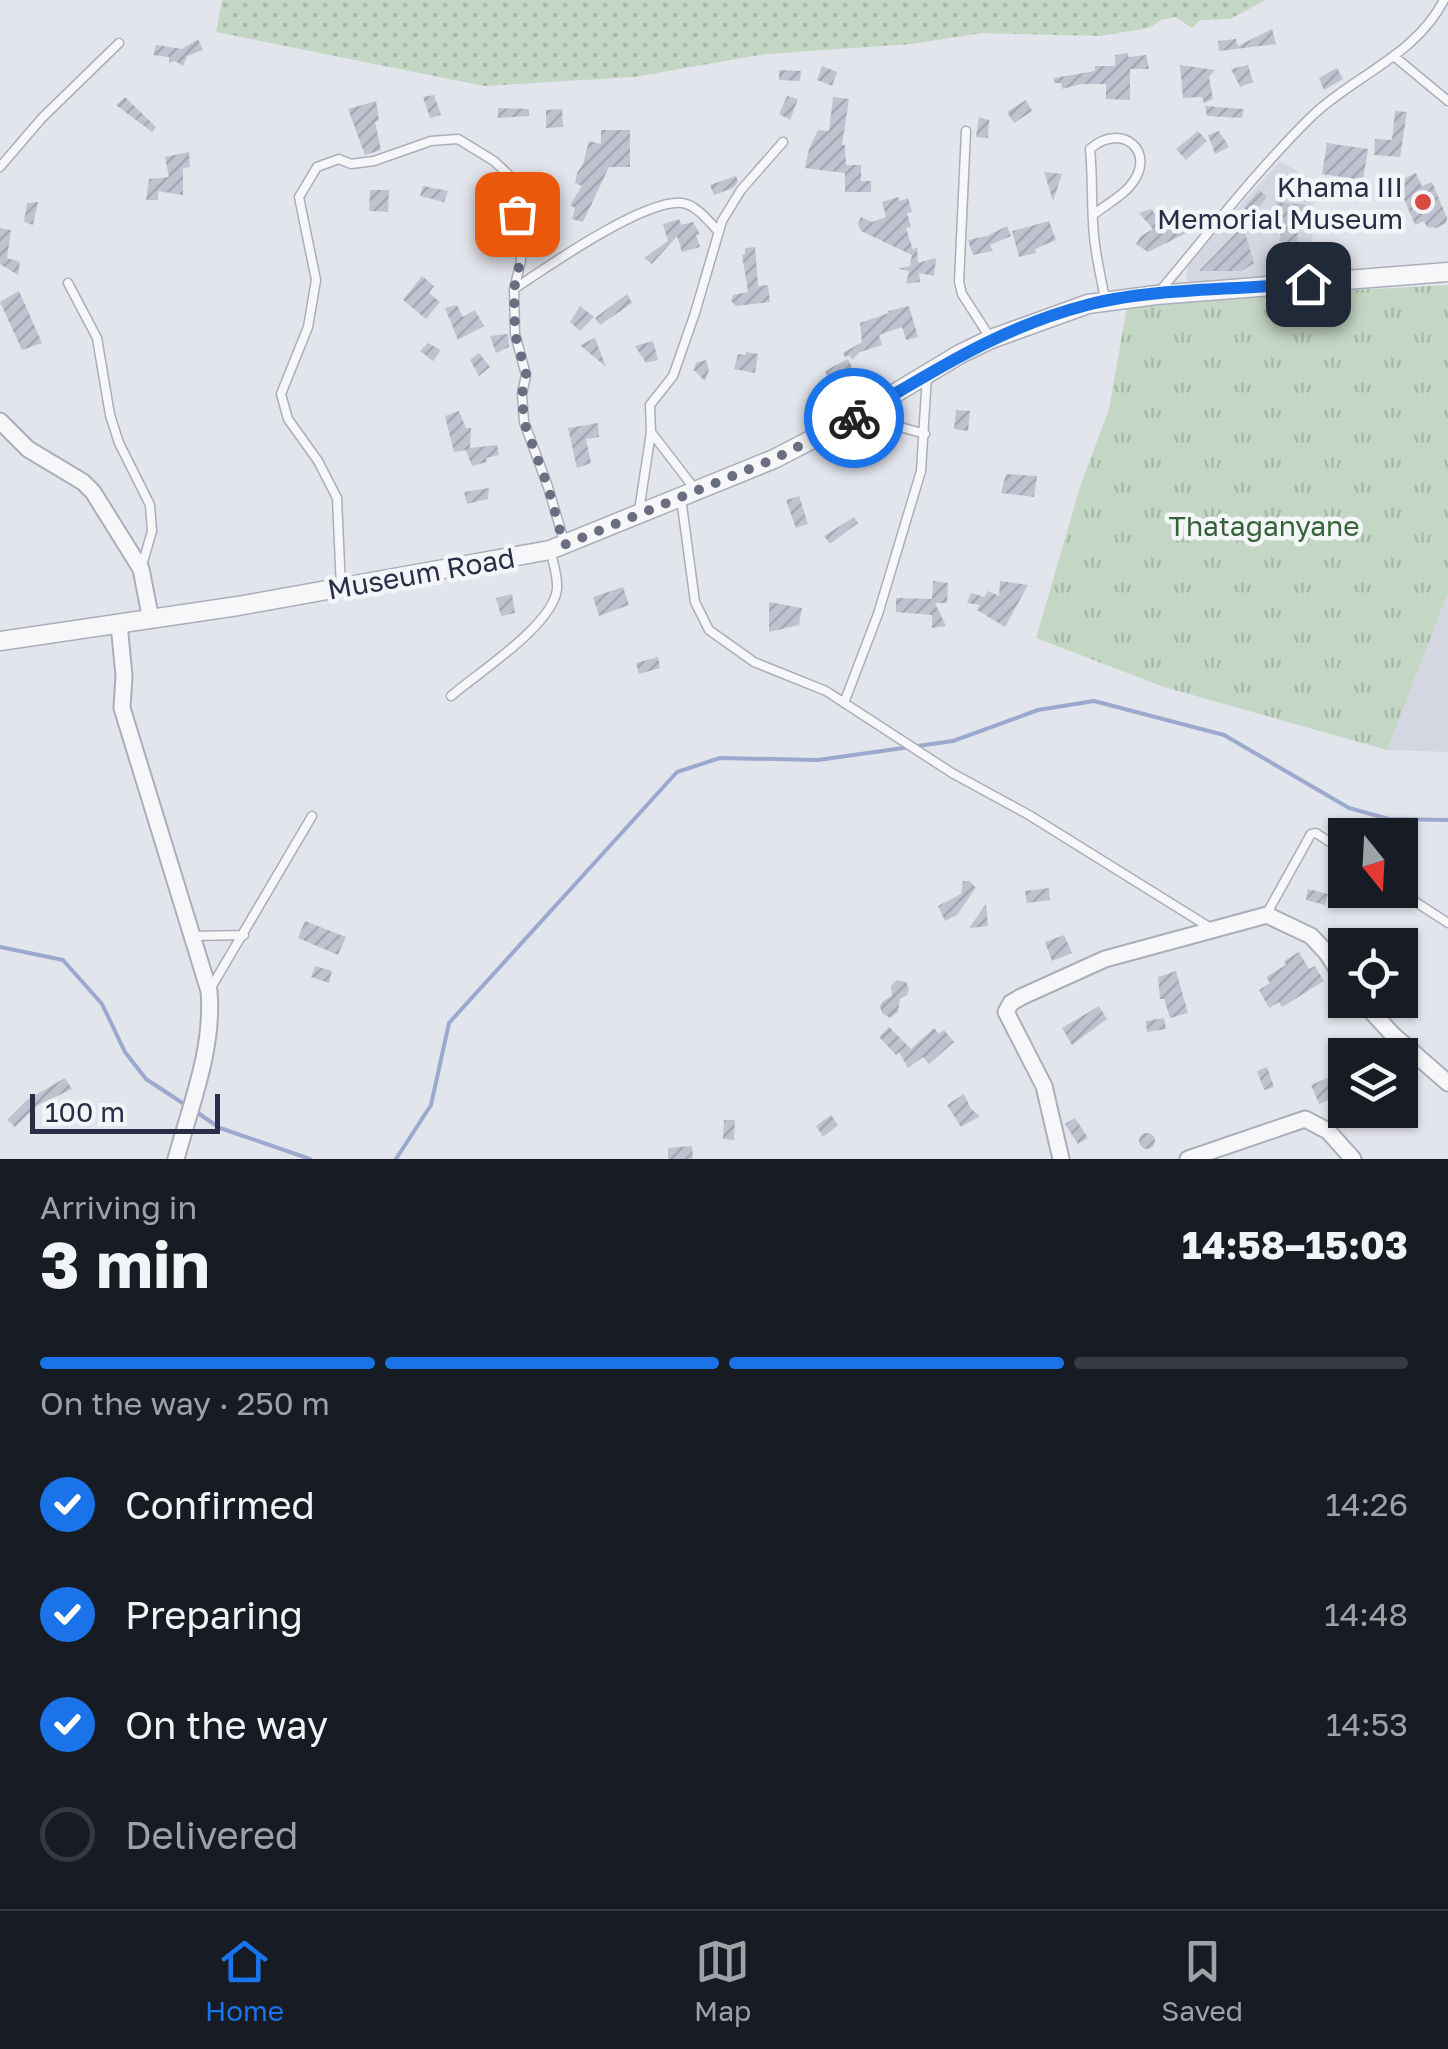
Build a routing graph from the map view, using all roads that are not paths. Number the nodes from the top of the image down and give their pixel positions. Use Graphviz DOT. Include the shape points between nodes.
graph roads {
  1 [pos="1444,0"];
  2 [pos="118,43"];
  3 [pos="1395,57"];
  4 [pos="1448,101"];
  5 [pos="966,131"];
  6 [pos="783,142"];
  7 [pos="0,167"];
  8 [pos="1092,215"];
  9 [pos="718,232"];
  10 [pos="1448,272"];
  11 [pos="68,283"];
  12 [pos="514,289"];
  13 [pos="1156,295"];
  14 [pos="1106,301"];
  15 [pos="990,339"];
  16 [pos="927,372"];
  17 [pos="859,415"];
  18 [pos="0,421"];
  19 [pos="651,432"];
  20 [pos="924,434"];
  21 [pos="689,495"];
  22 [pos="639,516"];
  23 [pos="557,547"];
  24 [pos="141,569"];
  25 [pos="342,588"];
  26 [pos="151,620"];
  27 [pos="119,624"];
  28 [pos="0,640"];
  29 [pos="451,696"];
  30 [pos="844,703"];
  31 [pos="312,816"];
  32 [pos="1328,839"];
  33 [pos="1418,904"];
  34 [pos="1266,915"];
  35 [pos="1448,923"];
  36 [pos="1210,928"];
  37 [pos="244,935"];
  38 [pos="193,936"];
  39 [pos="1328,955"];
  40 [pos="209,991"];
  41 [pos="1378,1018"];
  42 [pos="1448,1083"];
  43 [pos="176,1159"];
  44 [pos="1061,1159"];
  45 [pos="1188,1159"];
  46 [pos="1353,1159"];
  1 -- 3 [label="lane"];
  2 -- 7 [label="lane"];
  3 -- 4 [label="lane"];
  3 -- 13 [label="lane" via="1310,118"];
  5 -- 15 [label="lane" via="959,282"];
  6 -- 9 [label="lane" via="742,190"];
  8 -- 8 [label="lane" via="1139,171 1134,143 1101,139 1090,148"];
  8 -- 14 [label="lane"];
  9 -- 12 [label="lane" via="690,206 660,207 592,237"];
  9 -- 19 [label="lane" via="672,376 650,405"];
  10 -- 13 [label="street, Museum Road"];
  11 -- 24 [label="lane" via="97,338 110,415 150,504 152,532"];
  12 -- 23 [label="lane" via="515,334 526,374 524,422 548,487"];
  12 -- 25 [label="lane" via="520,262 510,179 465,141 431,141 374,161 339,159 317,166 299,196 316,280 308,327 281,394 288,418 336,498"];
  13 -- 14 [label="street, Museum Road"];
  14 -- 15 [label="street, Museum Road"];
  15 -- 16 [label="street, Museum Road"];
  16 -- 17 [label="street, Museum Road"];
  16 -- 20 [label="lane"];
  17 -- 20 [label="lane"];
  17 -- 21 [label="street, Museum Road"];
  18 -- 24 [label="street" via="28,449 93,492"];
  19 -- 21 [label="lane"];
  19 -- 22 [label="lane"];
  20 -- 30 [label="lane" via="921,470"];
  21 -- 22 [label="street, Museum Road"];
  21 -- 30 [label="lane" via="695,602 708,630 754,662"];
  22 -- 23 [label="street, Museum Road"];
  23 -- 25 [label="street, Museum Road"];
  23 -- 29 [label="lane" via="552,605 519,643"];
  24 -- 26 [label="street"];
  25 -- 26 [label="street, Museum Road"];
  26 -- 27 [label="street, Museum Road"];
  27 -- 28 [label="street, Museum Road"];
  27 -- 38 [label="street" via="122,708"];
  30 -- 36 [label="lane"];
  31 -- 37 [label="lane"];
  32 -- 34 [label="lane" via="1311,834"];
  33 -- 35 [label="lane"];
  34 -- 36 [label="street"];
  34 -- 39 [label="street" via="1311,936"];
  36 -- 44 [label="street" via="1105,959 1011,1003 1006,1012 1044,1086"];
  37 -- 38 [label="lane"];
  37 -- 40 [label="lane"];
  38 -- 40 [label="street"];
  40 -- 43 [label="street" via="207,1047"];
  41 -- 42 [label="street"];
  45 -- 46 [label="street" via="1305,1119 1328,1131"];
}
